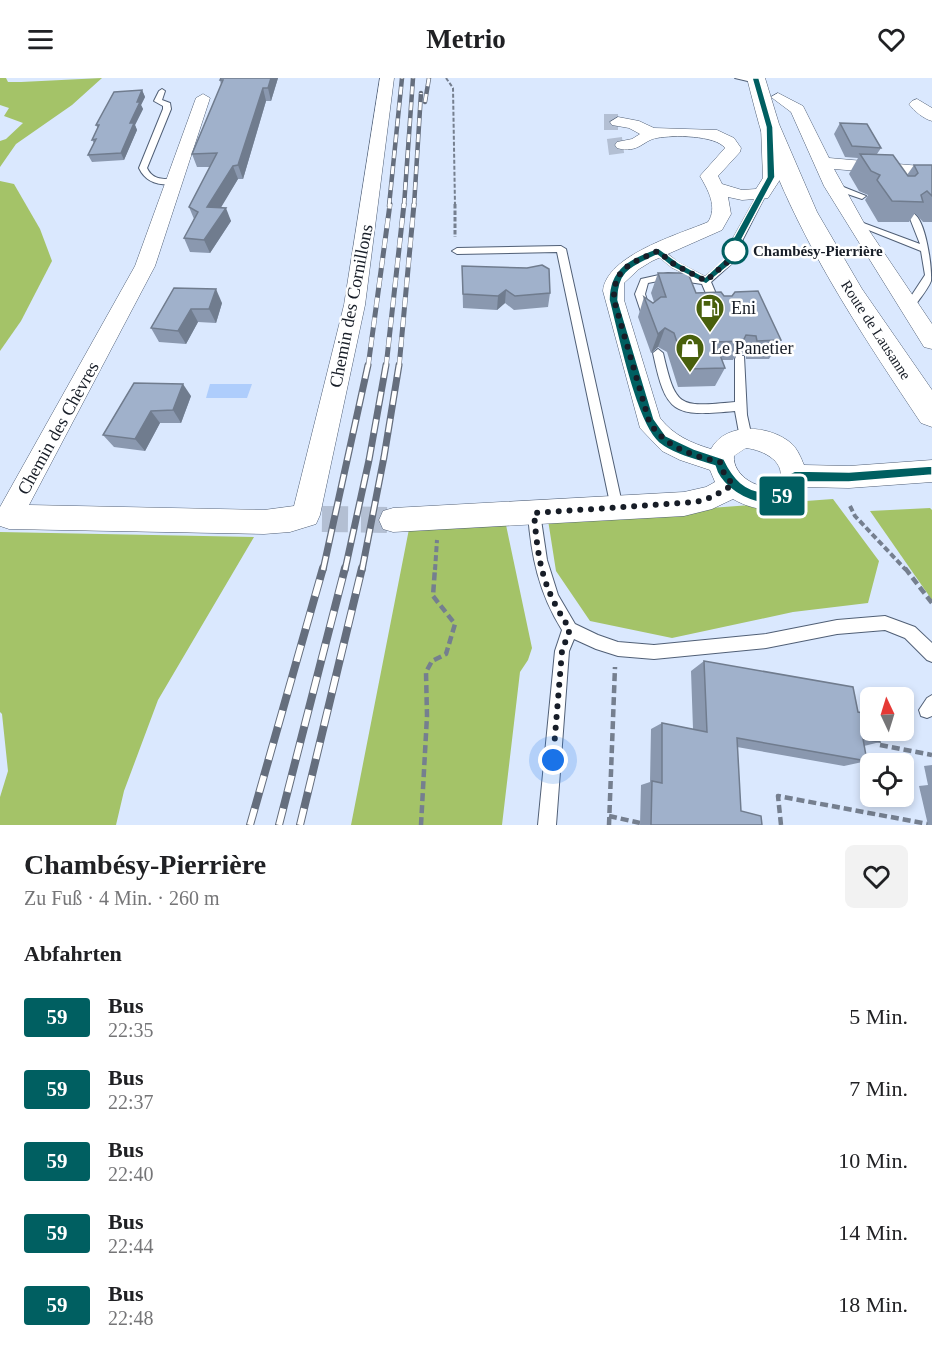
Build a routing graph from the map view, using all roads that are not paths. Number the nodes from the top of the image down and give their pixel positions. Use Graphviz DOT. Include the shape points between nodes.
graph roads {
  1 [pos="387,78"];
  2 [pos="760,82"];
  3 [pos="162,91"];
  4 [pos="203,98"];
  5 [pos="917,104"];
  6 [pos="932,116"];
  7 [pos="618,122"];
  8 [pos="769,127"];
  9 [pos="651,133"];
  10 [pos="623,145"];
  11 [pos="822,163"];
  12 [pos="906,170"];
  13 [pos="932,172"];
  14 [pos="173,182"];
  15 [pos="932,182"];
  16 [pos="833,186"];
  17 [pos="716,188"];
  18 [pos="762,194"];
  19 [pos="862,196"];
  20 [pos="913,216"];
  21 [pos="855,223"];
  22 [pos="925,249"];
  23 [pos="457,251"];
  24 [pos="658,251"];
  25 [pos="931,272"];
  26 [pos="706,281"];
  27 [pos="909,307"];
  28 [pos="719,311"];
  29 [pos="647,316"];
  30 [pos="932,341"];
  31 [pos="658,353"];
  32 [pos="740,359"];
  33 [pos="932,376"];
  34 [pos="741,406"];
  35 [pos="932,414"];
  36 [pos="746,438"];
  37 [pos="932,471"];
  38 [pos="726,473"];
  39 [pos="892,475"];
  40 [pos="795,476"];
  41 [pos="932,489"];
  42 [pos="617,508"];
  43 [pos="534,513"];
  44 [pos="314,517"];
  45 [pos="393,520"];
  46 [pos="570,629"];
  47 [pos="932,655"];
  48 [pos="547,825"];
  1 -- 44 [label="street, Chemin des Cornillons" via="349,335 311,484"];
  2 -- 8 [label="main road, Route de Lausanne"];
  2 -- 11 [label="street" via="798,109"];
  2 -- 33 [label="main road, Route de Lausanne" via="858,267"];
  3 -- 14 [label="lane" via="158,100 167,105 166,109 142,168 155,181"];
  4 -- 14 [label="street, Chemin des Chèvres"];
  5 -- 6 [label="street"];
  7 -- 9 [label="street"];
  8 -- 18 [label="street" via="771,177"];
  8 -- 35 [label="main road, Route de Lausanne" via="792,184 835,266"];
  9 -- 10 [label="street" via="637,143"];
  9 -- 17 [label="street" via="711,133 728,141 733,147 731,154 709,176"];
  11 -- 12 [label="street" via="885,172"];
  11 -- 16 [label="street"];
  12 -- 13 [label="street"];
  12 -- 15 [label="lane"];
  14 -- 44 [label="street, Chemin des Chèvres" via="145,266 9,517 264,522"];
  16 -- 19 [label="lane"];
  16 -- 21 [label="street"];
  17 -- 18 [label="street" via="742,195"];
  17 -- 24 [label="street" via="723,210 716,226"];
  18 -- 26 [label="lane" via="738,239 734,256"];
  20 -- 22 [label="lane"];
  21 -- 22 [label="lane"];
  21 -- 27 [label="street"];
  22 -- 25 [label="lane"];
  23 -- 42 [label="lane" via="561,249"];
  24 -- 26 [label="lane"];
  24 -- 38 [label="street" via="624,268 614,283 614,300 642,399 649,421 662,439"];
  25 -- 27 [label="lane"];
  26 -- 28 [label="lane"];
  26 -- 29 [label="lane" via="668,276 644,281 640,294"];
  27 -- 30 [label="street"];
  31 -- 34 [label="lane" via="670,397 681,405 695,409"];
  32 -- 34 [label="lane"];
  34 -- 36 [label="lane"];
  36 -- 38 [label="street" via="726,445 721,453"];
  36 -- 40 [label="street" via="766,441 783,453"];
  37 -- 39 [label="street"];
  38 -- 40 [label="street" via="755,497 788,493"];
  38 -- 42 [label="street" via="712,497 696,502"];
  39 -- 40 [label="street"];
  39 -- 41 [label="street"];
  42 -- 43 [label="street"];
  43 -- 45 [label="street"];
  43 -- 46 [label="lane" via="541,574 553,604"];
  46 -- 47 [label="lane" via="615,649 666,651 885,623 910,632"];
  46 -- 48 [label="lane" via="562,651"];
}
